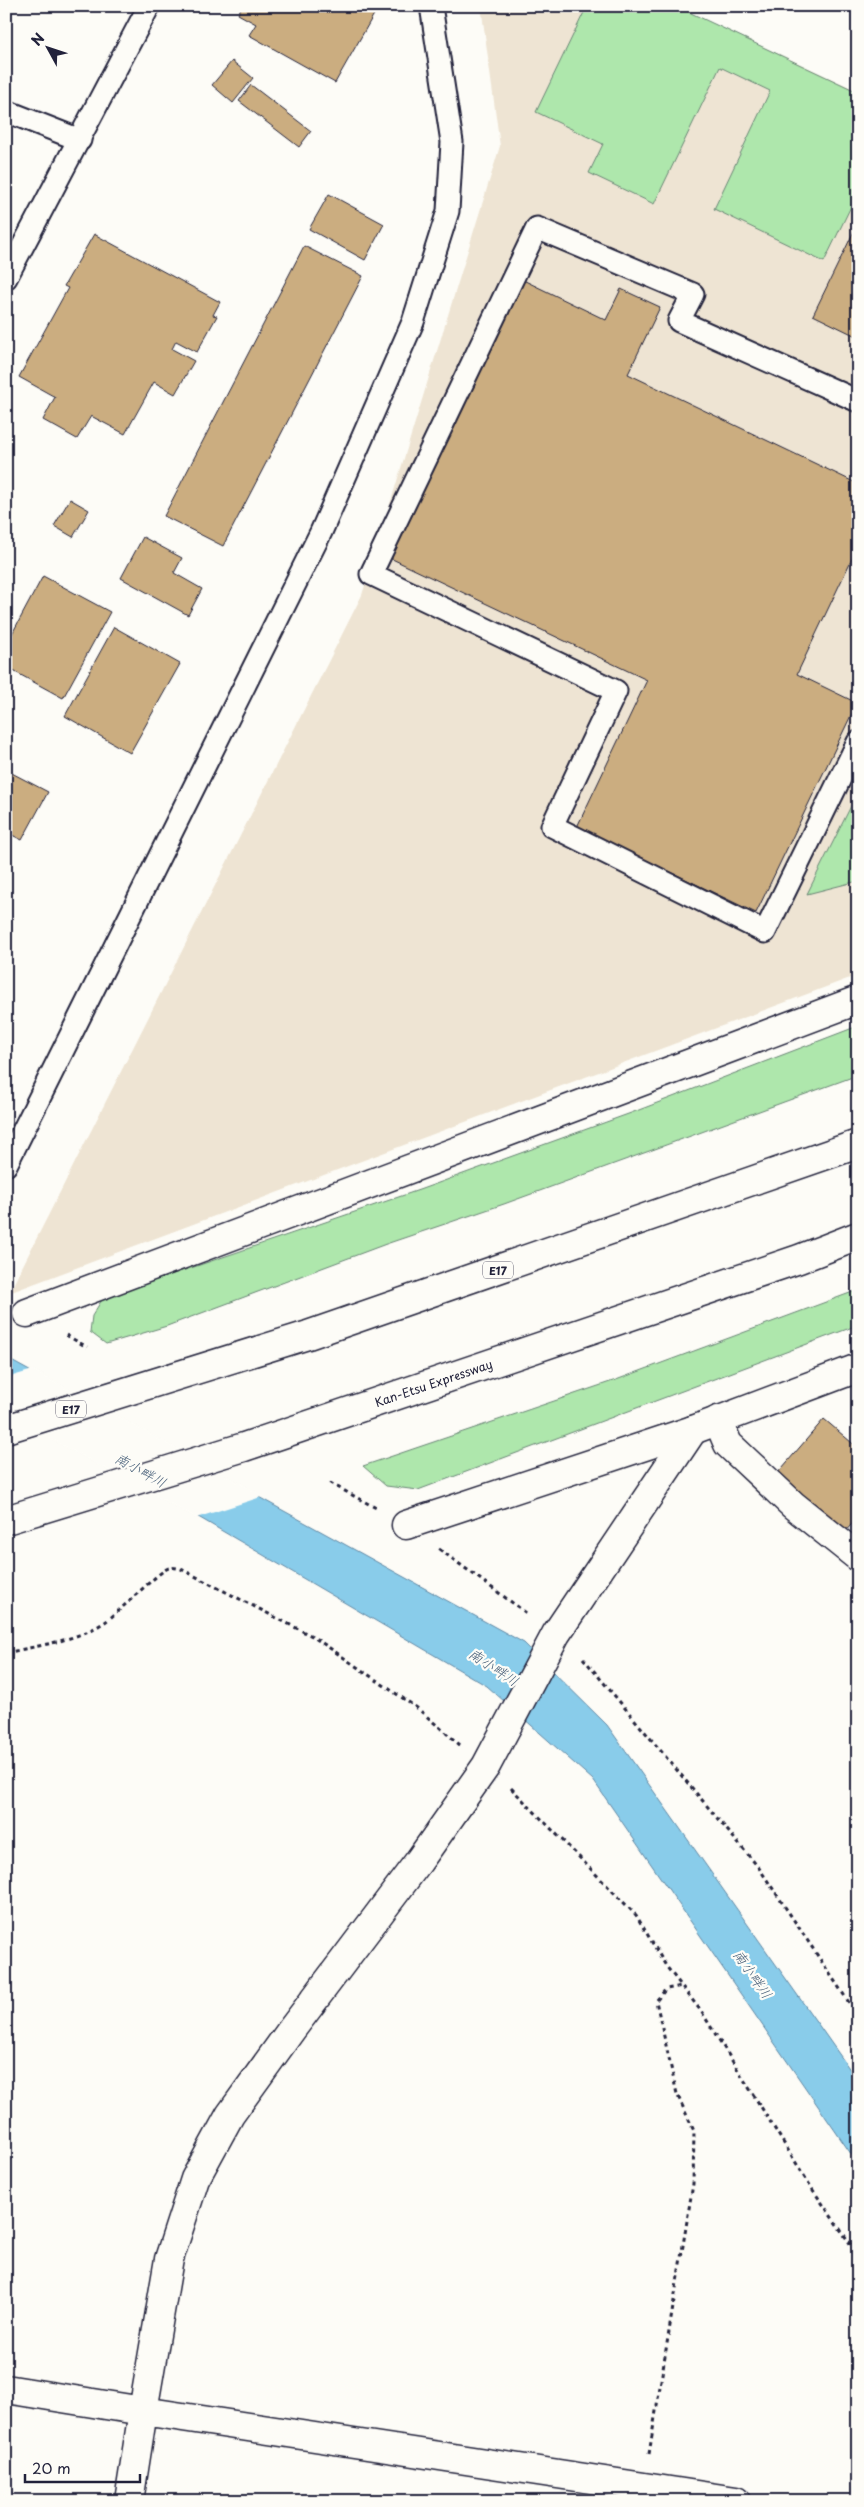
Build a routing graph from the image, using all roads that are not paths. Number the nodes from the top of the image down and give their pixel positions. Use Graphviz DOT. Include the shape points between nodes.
graph roads {
  1 [pos="149,6"];
  2 [pos="431,6"];
  3 [pos="6,112"];
  4 [pos="80,140"];
  5 [pos="6,278"];
  6 [pos="858,401"];
  7 [pos="858,742"];
  8 [pos="858,1000"];
  9 [pos="858,1144"];
  10 [pos="6,1165"];
  11 [pos="858,1236"];
  12 [pos="27,1313"];
  13 [pos="858,1368"];
  14 [pos="706,1425"];
  15 [pos="6,1429"];
  16 [pos="6,1520"];
  17 [pos="406,1525"];
  18 [pos="858,1557"];
  19 [pos="6,2389"];
  20 [pos="143,2410"];
  21 [pos="129,2501"];
  22 [pos="736,2501"];
  1 -- 4 [label="lane"];
  2 -- 10 [label="lane" via="452,142 448,211 413,322 321,532"];
  3 -- 4 [label="lane"];
  4 -- 5 [label="lane"];
  6 -- 7 [label="lane" via="680,322 693,294 537,228 371,574 616,690 552,826 765,932"];
  8 -- 12 [label="main road"];
  9 -- 15 [label="main road, E17" via="308,1335"];
  11 -- 16 [label="main road, Kan-Etsu Expressway" via="800,1259 244,1447"];
  13 -- 14 [label="main road"];
  14 -- 17 [label="main road"];
  14 -- 18 [label="main road" via="793,1505"];
  14 -- 20 [label="main road" via="554,1639 489,1760 419,1862 230,2115 195,2179 169,2259"];
  19 -- 20 [label="main road"];
  20 -- 21 [label="main road"];
  20 -- 22 [label="main road"];
}
